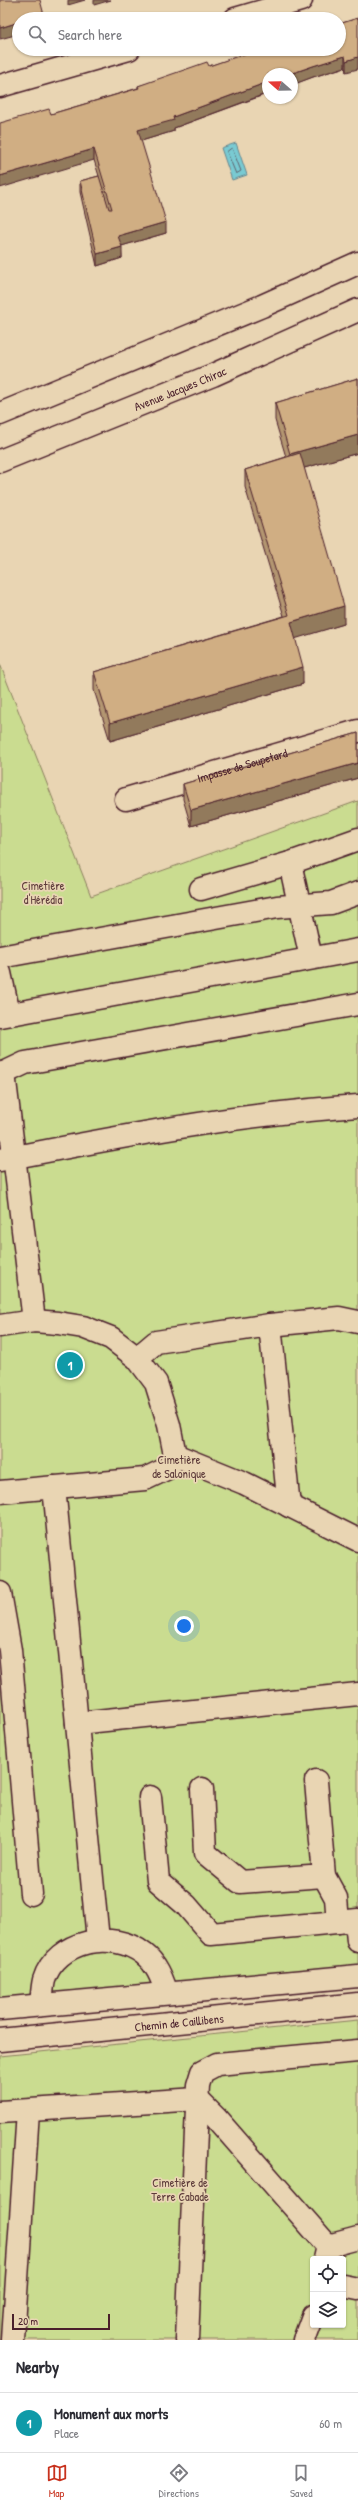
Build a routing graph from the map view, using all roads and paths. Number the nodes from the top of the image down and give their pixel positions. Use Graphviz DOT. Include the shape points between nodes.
graph roads {
  1 [pos="301,0"];
  2 [pos="259,12"];
  3 [pos="105,56"];
  4 [pos="0,86"];
  5 [pos="358,263"];
  6 [pos="358,310"];
  7 [pos="0,414"];
  8 [pos="0,462"];
  9 [pos="358,731"];
  10 [pos="126,800"];
  11 [pos="358,839"];
  12 [pos="290,863"];
  13 [pos="201,889"];
  14 [pos="358,893"];
  15 [pos="300,905"];
  16 [pos="358,950"];
  17 [pos="0,957"];
  18 [pos="311,958"];
  19 [pos="0,973"];
  20 [pos="358,1004"];
  21 [pos="4,1015"];
  22 [pos="2,1073"];
  23 [pos="358,1106"];
  24 [pos="7,1159"];
  25 [pos="34,1321"];
  26 [pos="358,1322"];
  27 [pos="270,1325"];
  28 [pos="0,1326"];
  29 [pos="137,1358"];
  30 [pos="175,1455"];
  31 [pos="54,1487"];
  32 [pos="0,1492"];
  33 [pos="289,1506"];
  34 [pos="358,1540"];
  35 [pos="0,1593"];
  36 [pos="358,1694"];
  37 [pos="77,1724"];
  38 [pos="316,1780"];
  39 [pos="202,1789"];
  40 [pos="150,1797"];
  41 [pos="324,1876"];
  42 [pos="31,1894"];
  43 [pos="352,1926"];
  44 [pos="98,1940"];
  45 [pos="358,1976"];
  46 [pos="167,1994"];
  47 [pos="358,2004"];
  48 [pos="41,2005"];
  49 [pos="0,2009"];
  50 [pos="0,2040"];
  51 [pos="358,2051"];
  52 [pos="197,2099"];
  53 [pos="28,2111"];
  54 [pos="0,2112"];
  55 [pos="358,2238"];
  56 [pos="327,2252"];
  57 [pos="346,2287"];
  58 [pos="8,2289"];
  59 [pos="358,2289"];
  60 [pos="310,2324"];
  61 [pos="13,2340"];
  62 [pos="187,2340"];
  63 [pos="304,2340"];
  1 -- 2 [label="street"];
  3 -- 4 [label="street"];
  5 -- 7 [label="street" via="262,306"];
  6 -- 8 [label="street, Avenue Jacques Chirac" via="213,375"];
  9 -- 10 [label="street, Impasse de Soupetard"];
  11 -- 12 [label="street"];
  12 -- 13 [label="street"];
  12 -- 15 [label="street"];
  14 -- 15 [label="street" via="330,903"];
  15 -- 17 [label="street"];
  15 -- 18 [label="street"];
  16 -- 18 [label="street"];
  18 -- 21 [label="street"];
  19 -- 21 [label="street"];
  20 -- 22 [label="street" via="25,1063"];
  22 -- 24 [label="street"];
  23 -- 24 [label="street" via="290,1110"];
  24 -- 25 [label="street"];
  25 -- 28 [label="street"];
  25 -- 29 [label="street" via="83,1327 111,1338"];
  26 -- 27 [label="street" via="339,1318"];
  27 -- 29 [label="street" via="156,1342"];
  27 -- 33 [label="street"];
  29 -- 30 [label="street" via="156,1383"];
  30 -- 31 [label="street" via="168,1468 144,1479"];
  30 -- 33 [label="street"];
  31 -- 32 [label="street"];
  31 -- 37 [label="street"];
  33 -- 34 [label="street"];
  35 -- 42 [label="street" via="10,1650"];
  36 -- 37 [label="street"];
  37 -- 44 [label="street"];
  38 -- 41 [label="street"];
  39 -- 41 [label="street" via="205,1853 240,1882"];
  40 -- 43 [label="street" via="158,1880 186,1905 211,1934"];
  41 -- 43 [label="street"];
  44 -- 46 [label="street" via="120,1942 144,1954 160,1973"];
  44 -- 48 [label="street" via="74,1946 55,1961 44,1980"];
  45 -- 46 [label="street"];
  46 -- 48 [label="street"];
  47 -- 50 [label="street, Chemin de Caillibens"];
  48 -- 49 [label="street"];
  51 -- 52 [label="street" via="209,2067 202,2072"];
  52 -- 53 [label="street"];
  52 -- 56 [label="street" via="216,2118"];
  52 -- 62 [label="street"];
  53 -- 54 [label="street"];
  53 -- 58 [label="street"];
  55 -- 56 [label="street"];
  57 -- 59 [label="street"];
  58 -- 61 [label="street"];
  60 -- 63 [label="street"];
}
